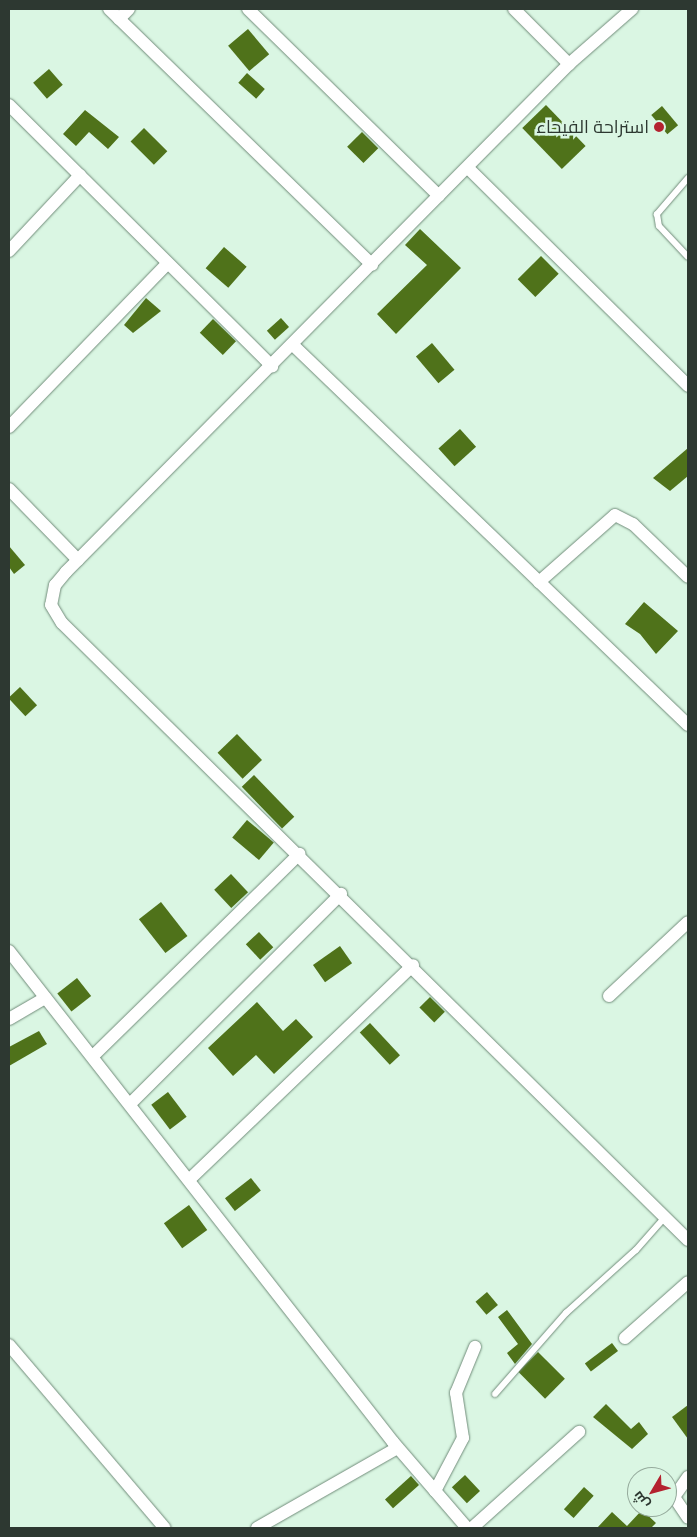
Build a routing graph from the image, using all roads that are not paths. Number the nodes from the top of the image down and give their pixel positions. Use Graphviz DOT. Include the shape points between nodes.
graph roads {
  1 [pos="109,9"];
  2 [pos="129,9"];
  3 [pos="248,9"];
  4 [pos="514,9"];
  5 [pos="632,9"];
  6 [pos="119,19"];
  7 [pos="569,64"];
  8 [pos="9,105"];
  9 [pos="468,168"];
  10 [pos="80,175"];
  11 [pos="688,178"];
  12 [pos="440,196"];
  13 [pos="9,251"];
  14 [pos="688,257"];
  15 [pos="168,263"];
  16 [pos="372,265"];
  17 [pos="293,345"];
  18 [pos="272,366"];
  19 [pos="688,386"];
  20 [pos="9,427"];
  21 [pos="9,489"];
  22 [pos="78,560"];
  23 [pos="688,578"];
  24 [pos="539,582"];
  25 [pos="688,725"];
  26 [pos="299,854"];
  27 [pos="341,894"];
  28 [pos="688,922"];
  29 [pos="9,951"];
  30 [pos="413,965"];
  31 [pos="609,996"];
  32 [pos="45,998"];
  33 [pos="9,1019"];
  34 [pos="93,1056"];
  35 [pos="130,1104"];
  36 [pos="190,1179"];
  37 [pos="665,1217"];
  38 [pos="688,1240"];
  39 [pos="688,1282"];
  40 [pos="625,1338"];
  41 [pos="9,1345"];
  42 [pos="475,1347"];
  43 [pos="495,1394"];
  44 [pos="580,1432"];
  45 [pos="398,1448"];
  46 [pos="688,1477"];
  47 [pos="435,1491"];
  48 [pos="688,1518"];
  49 [pos="165,1528"];
  50 [pos="257,1528"];
  51 [pos="467,1528"];
  52 [pos="472,1528"];
  1 -- 6 [label="street"];
  2 -- 6 [label="street"];
  3 -- 12 [label="street"];
  4 -- 7 [label="street"];
  5 -- 7 [label="street"];
  6 -- 16 [label="street"];
  7 -- 9 [label="street"];
  8 -- 10 [label="street"];
  9 -- 12 [label="street"];
  9 -- 19 [label="street"];
  10 -- 13 [label="street"];
  10 -- 15 [label="street"];
  11 -- 14 [label="lane" via="657,214 659,226"];
  12 -- 16 [label="street"];
  15 -- 18 [label="street"];
  15 -- 20 [label="street"];
  16 -- 17 [label="street"];
  17 -- 18 [label="street"];
  17 -- 24 [label="street"];
  18 -- 22 [label="street"];
  21 -- 22 [label="street"];
  22 -- 26 [label="street" via="52,591 54,615"];
  23 -- 24 [label="street" via="632,524 615,515"];
  24 -- 25 [label="street"];
  26 -- 27 [label="street"];
  26 -- 34 [label="street"];
  27 -- 30 [label="street"];
  27 -- 35 [label="street"];
  28 -- 31 [label="street"];
  29 -- 32 [label="street"];
  30 -- 36 [label="street"];
  30 -- 37 [label="street"];
  32 -- 33 [label="street"];
  32 -- 34 [label="street"];
  34 -- 35 [label="street"];
  35 -- 36 [label="street"];
  36 -- 45 [label="street"];
  37 -- 38 [label="street"];
  37 -- 43 [label="lane" via="636,1250 566,1313"];
  39 -- 40 [label="street"];
  41 -- 49 [label="street"];
  42 -- 47 [label="street" via="456,1393 463,1438"];
  44 -- 52 [label="street"];
  45 -- 47 [label="street"];
  45 -- 50 [label="street"];
  46 -- 48 [label="street" via="674,1497"];
  47 -- 51 [label="street"];
}
